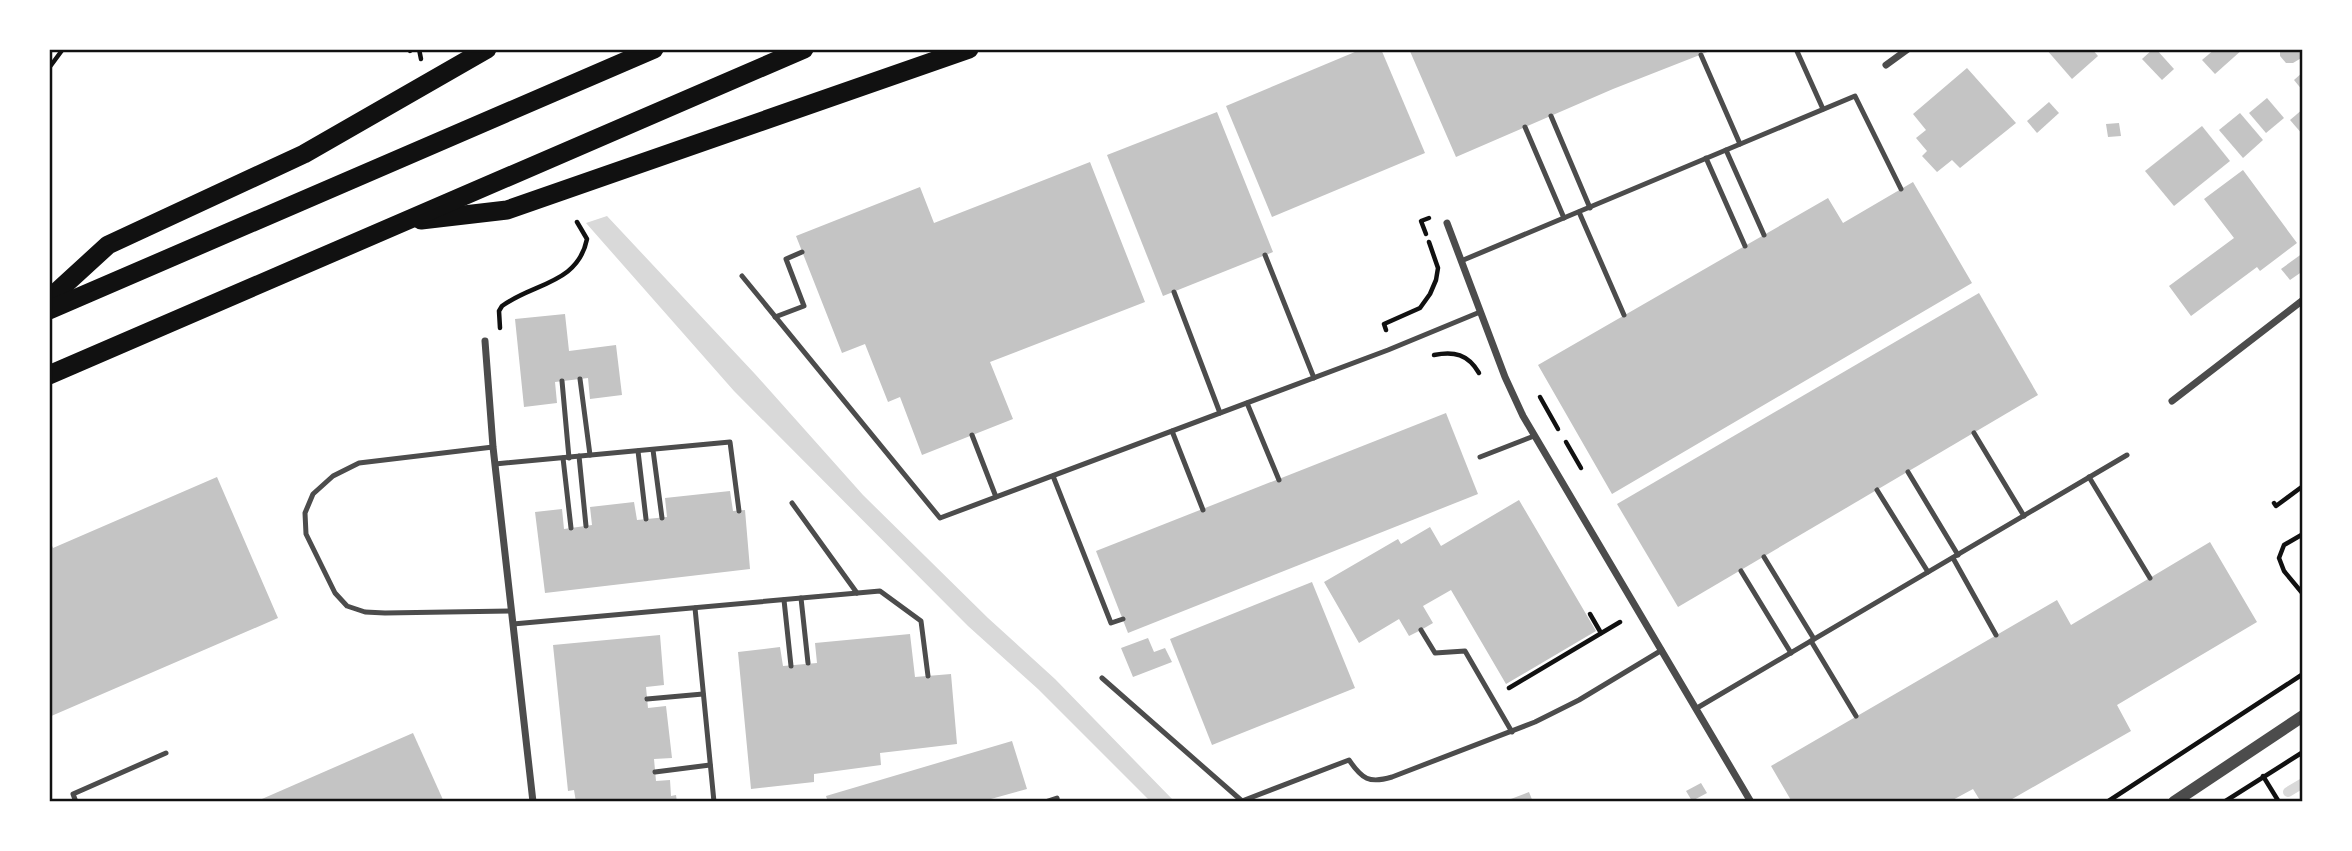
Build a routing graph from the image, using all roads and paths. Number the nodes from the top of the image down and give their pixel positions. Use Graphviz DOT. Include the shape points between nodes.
graph roads {
  1 [pos="62,49"];
  2 [pos="487,49"];
  3 [pos="654,49"];
  4 [pos="804,49"];
  5 [pos="970,49"];
  6 [pos="1796,49"];
  7 [pos="1908,49"];
  8 [pos="1701,55"];
  9 [pos="1886,65"];
  10 [pos="49,68"];
  11 [pos="1823,109"];
  12 [pos="1551,116"];
  13 [pos="1525,127"];
  14 [pos="1740,144"];
  15 [pos="1726,150"];
  16 [pos="1706,159"];
  17 [pos="1901,189"];
  18 [pos="1590,208"];
  19 [pos="1579,212"];
  20 [pos="1564,218"];
  21 [pos="401,222"];
  22 [pos="578,222"];
  23 [pos="1447,223"];
  24 [pos="1764,235"];
  25 [pos="1745,246"];
  26 [pos="802,252"];
  27 [pos="1265,255"];
  28 [pos="1461,261"];
  29 [pos="742,276"];
  30 [pos="1174,292"];
  31 [pos="49,299"];
  32 [pos="2303,300"];
  33 [pos="49,310"];
  34 [pos="1480,312"];
  35 [pos="1624,315"];
  36 [pos="775,317"];
  37 [pos="499,321"];
  38 [pos="485,341"];
  39 [pos="49,375"];
  40 [pos="1314,378"];
  41 [pos="580,379"];
  42 [pos="562,381"];
  43 [pos="2172,401"];
  44 [pos="1247,403"];
  45 [pos="1220,413"];
  46 [pos="1172,431"];
  47 [pos="1974,433"];
  48 [pos="972,435"];
  49 [pos="1534,436"];
  50 [pos="493,447"];
  51 [pos="653,450"];
  52 [pos="638,451"];
  53 [pos="590,455"];
  54 [pos="2127,455"];
  55 [pos="579,456"];
  56 [pos="1480,457"];
  57 [pos="566,458"];
  58 [pos="495,464"];
  59 [pos="1908,472"];
  60 [pos="1053,476"];
  61 [pos="2089,477"];
  62 [pos="1279,480"];
  63 [pos="2303,486"];
  64 [pos="1877,490"];
  65 [pos="996,497"];
  66 [pos="792,503"];
  67 [pos="2274,503"];
  68 [pos="1203,510"];
  69 [pos="738,511"];
  70 [pos="2024,516"];
  71 [pos="662,518"];
  72 [pos="646,519"];
  73 [pos="586,526"];
  74 [pos="571,528"];
  75 [pos="2303,534"];
  76 [pos="1955,556"];
  77 [pos="1764,557"];
  78 [pos="1741,571"];
  79 [pos="1928,572"];
  80 [pos="2150,578"];
  81 [pos="857,593"];
  82 [pos="2303,594"];
  83 [pos="801,598"];
  84 [pos="784,600"];
  85 [pos="695,608"];
  86 [pos="512,611"];
  87 [pos="1590,614"];
  88 [pos="1123,619"];
  89 [pos="1620,622"];
  90 [pos="513,624"];
  91 [pos="1421,630"];
  92 [pos="1601,633"];
  93 [pos="1996,635"];
  94 [pos="1812,640"];
  95 [pos="1662,650"];
  96 [pos="1791,653"];
  97 [pos="807,663"];
  98 [pos="791,666"];
  99 [pos="2303,674"];
  100 [pos="928,676"];
  101 [pos="1102,678"];
  102 [pos="1509,688"];
  103 [pos="703,694"];
  104 [pos="647,699"];
  105 [pos="1697,708"];
  106 [pos="1856,716"];
  107 [pos="2303,716"];
  108 [pos="1512,732"];
  109 [pos="2303,751"];
  110 [pos="166,752"];
  111 [pos="710,765"];
  112 [pos="655,772"];
  113 [pos="2263,776"];
  114 [pos="1057,800"];
  115 [pos="76,802"];
  116 [pos="533,802"];
  117 [pos="714,802"];
  118 [pos="1045,802"];
  119 [pos="1751,802"];
  120 [pos="2107,802"];
  121 [pos="2174,802"];
  122 [pos="2224,802"];
  123 [pos="2279,802"];
  1 -- 10 [label="path"];
  2 -- 31 [label="highway" via="304,154 108,245"];
  3 -- 33 [label="highway"];
  4 -- 21 [label="highway"];
  5 -- 21 [label="highway" via="507,210"];
  6 -- 11 [label="lane"];
  7 -- 9 [label="street"];
  8 -- 14 [label="lane"];
  11 -- 14 [label="lane"];
  11 -- 17 [label="lane" via="1855,96"];
  12 -- 18 [label="lane"];
  13 -- 20 [label="lane"];
  14 -- 15 [label="lane"];
  15 -- 16 [label="lane"];
  15 -- 24 [label="lane"];
  16 -- 18 [label="lane"];
  16 -- 25 [label="lane"];
  18 -- 19 [label="lane"];
  19 -- 20 [label="lane"];
  19 -- 35 [label="lane"];
  20 -- 28 [label="lane"];
  21 -- 39 [label="highway"];
  22 -- 37 [label="path" via="587,239 580,258 551,283 502,306"];
  23 -- 28 [label="street"];
  26 -- 36 [label="lane" via="786,258 804,306"];
  27 -- 40 [label="lane"];
  28 -- 34 [label="street"];
  29 -- 36 [label="lane"];
  30 -- 45 [label="lane"];
  32 -- 43 [label="street"];
  34 -- 40 [label="lane"];
  34 -- 49 [label="street"];
  36 -- 65 [label="lane" via="940,518"];
  38 -- 50 [label="street"];
  40 -- 44 [label="lane"];
  41 -- 53 [label="lane"];
  42 -- 57 [label="lane"];
  44 -- 45 [label="lane"];
  44 -- 62 [label="lane"];
  45 -- 46 [label="lane"];
  46 -- 60 [label="lane"];
  46 -- 68 [label="lane"];
  47 -- 70 [label="lane"];
  48 -- 65 [label="lane"];
  49 -- 56 [label="lane"];
  49 -- 95 [label="street"];
  50 -- 58 [label="street"];
  50 -- 86 [label="lane" via="359,463 333,476 313,494 305,513 306,534 324,576 347,606 365,612"];
  51 -- 52 [label="lane"];
  51 -- 69 [label="lane" via="730,442"];
  51 -- 71 [label="lane"];
  52 -- 53 [label="lane"];
  52 -- 72 [label="lane"];
  53 -- 55 [label="lane"];
  54 -- 61 [label="lane"];
  55 -- 57 [label="lane"];
  55 -- 73 [label="lane"];
  57 -- 58 [label="lane"];
  57 -- 74 [label="lane"];
  58 -- 86 [label="street"];
  59 -- 76 [label="lane"];
  60 -- 65 [label="lane"];
  60 -- 88 [label="lane" via="1111,623"];
  61 -- 70 [label="lane"];
  61 -- 80 [label="lane"];
  63 -- 67 [label="path" via="2276,506"];
  64 -- 79 [label="lane"];
  66 -- 81 [label="lane"];
  70 -- 76 [label="lane"];
  75 -- 82 [label="path" via="2284,545 2279,558"];
  76 -- 79 [label="lane"];
  76 -- 93 [label="lane"];
  77 -- 94 [label="lane"];
  78 -- 96 [label="lane"];
  79 -- 94 [label="lane"];
  81 -- 83 [label="lane"];
  81 -- 100 [label="lane" via="880,591 921,621"];
  83 -- 84 [label="lane"];
  83 -- 97 [label="lane"];
  84 -- 85 [label="lane"];
  84 -- 98 [label="lane"];
  85 -- 90 [label="lane"];
  85 -- 103 [label="lane"];
  86 -- 90 [label="street"];
  87 -- 92 [label="path"];
  89 -- 92 [label="path"];
  90 -- 116 [label="street"];
  91 -- 108 [label="lane" via="1435,653 1465,651"];
  92 -- 102 [label="path"];
  94 -- 96 [label="lane"];
  94 -- 106 [label="lane"];
  95 -- 105 [label="street"];
  95 -- 108 [label="lane" via="1579,700"];
  96 -- 105 [label="lane"];
  99 -- 120 [label="path"];
  101 -- 108 [label="lane" via="1242,800 1349,760 1363,777 1380,781"];
  103 -- 104 [label="lane"];
  103 -- 111 [label="lane"];
  105 -- 119 [label="street"];
  107 -- 121 [label="street"];
  109 -- 113 [label="path"];
  110 -- 115 [label="lane" via="73,794"];
  111 -- 112 [label="lane"];
  111 -- 117 [label="lane"];
  113 -- 122 [label="path"];
  113 -- 123 [label="path"];
  114 -- 118 [label="lane"];
}
